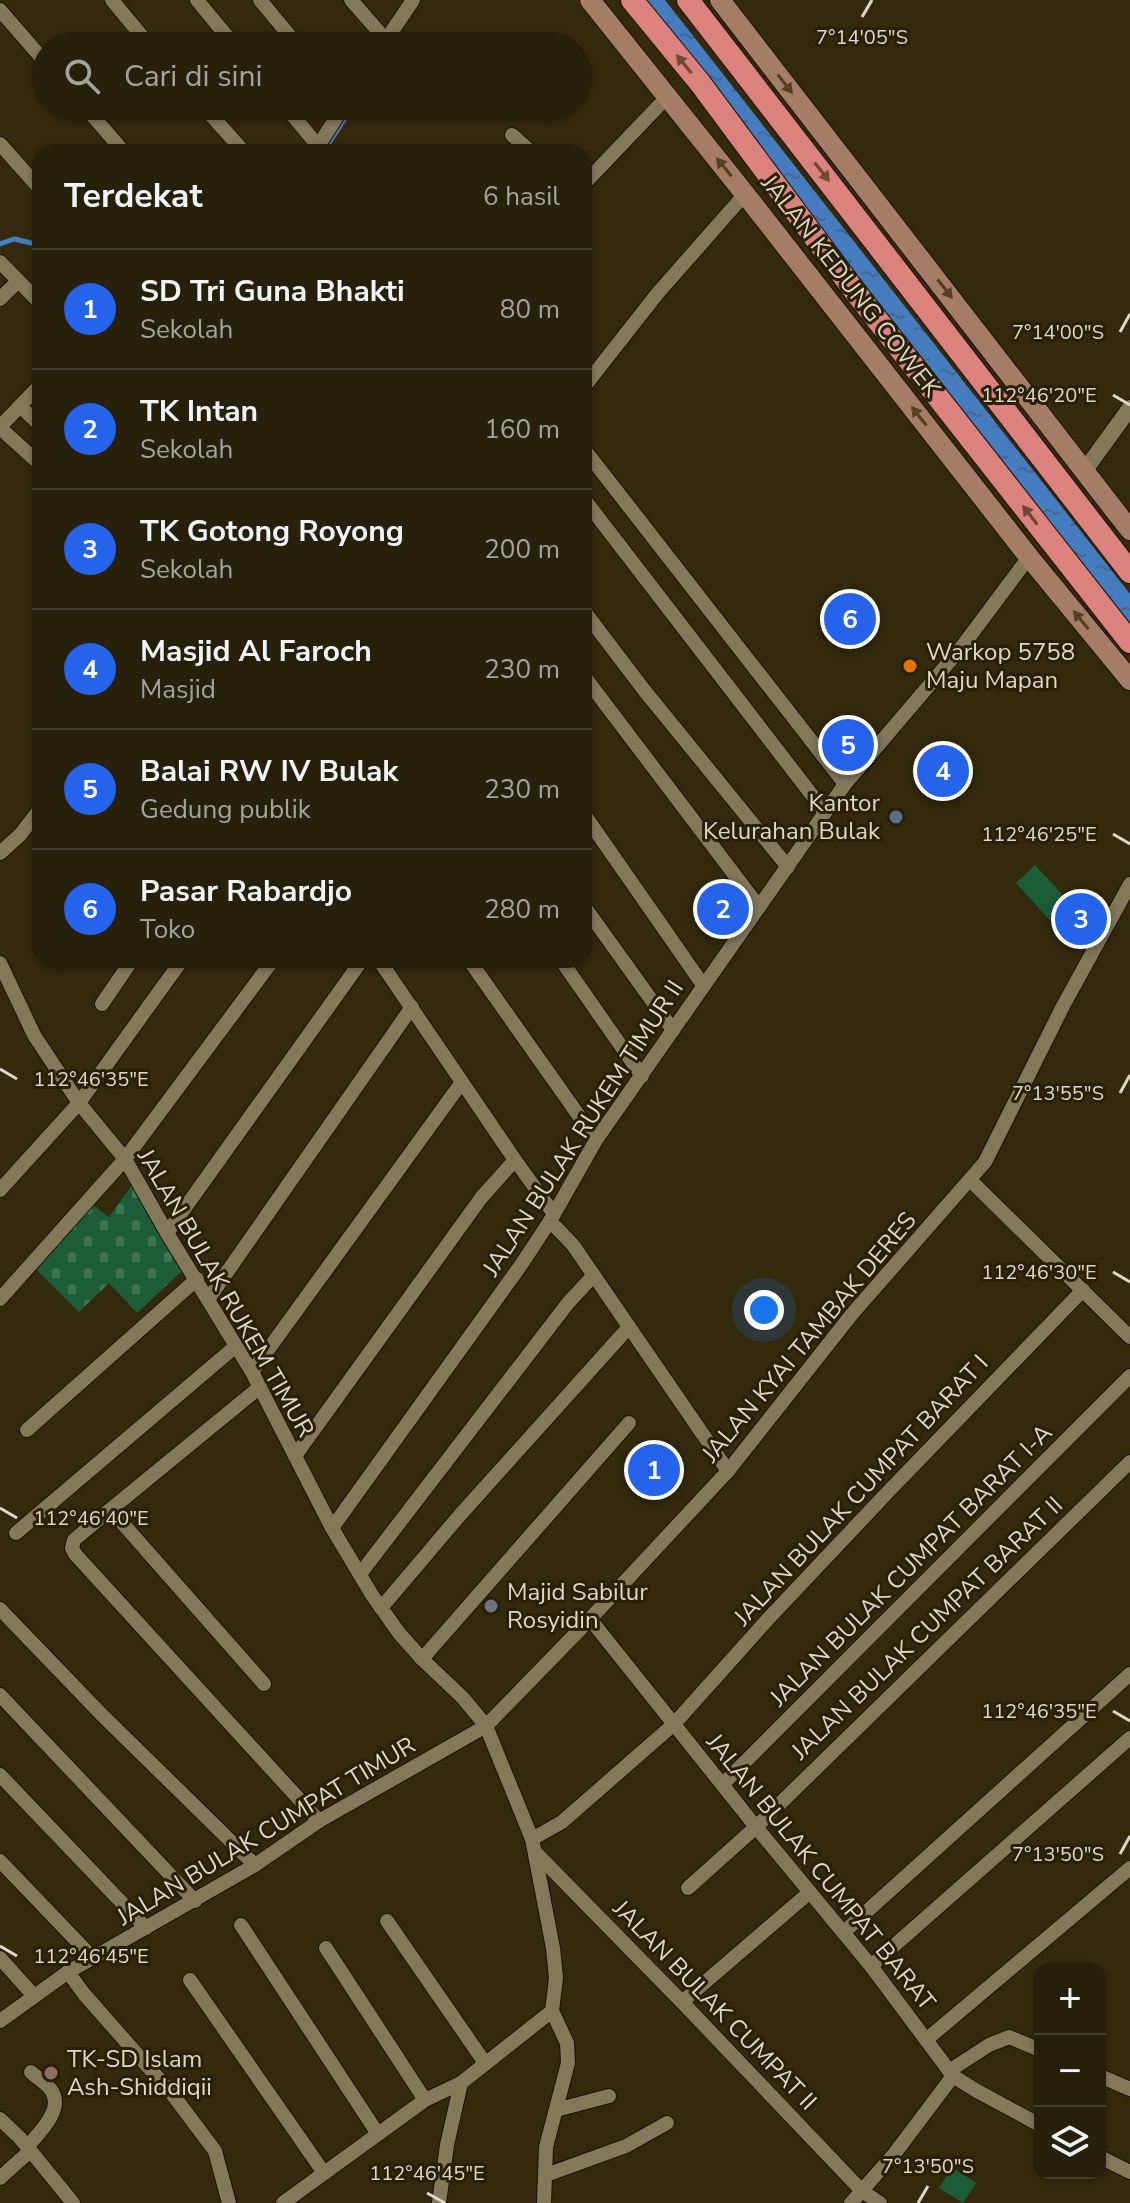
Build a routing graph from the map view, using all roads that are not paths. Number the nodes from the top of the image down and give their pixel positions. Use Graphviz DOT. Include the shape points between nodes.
graph roads {
  1 [pos="112,0"];
  2 [pos="197,0"];
  3 [pos="260,0"];
  4 [pos="351,0"];
  5 [pos="413,0"];
  6 [pos="590,0"];
  7 [pos="632,0"];
  8 [pos="688,0"];
  9 [pos="720,0"];
  10 [pos="0,10"];
  11 [pos="138,32"];
  12 [pos="223,32"];
  13 [pos="286,32"];
  14 [pos="376,32"];
  15 [pos="391,32"];
  16 [pos="32,47"];
  17 [pos="667,97"];
  18 [pos="96,120"];
  19 [pos="215,120"];
  20 [pos="295,120"];
  21 [pos="335,120"];
  22 [pos="512,135"];
  23 [pos="0,144"];
  24 [pos="117,144"];
  25 [pos="237,144"];
  26 [pos="312,144"];
  27 [pos="318,144"];
  28 [pos="522,144"];
  29 [pos="592,176"];
  30 [pos="32,180"];
  31 [pos="745,194"];
  32 [pos="0,262"];
  33 [pos="18,281"];
  34 [pos="32,295"];
  35 [pos="0,299"];
  36 [pos="592,377"];
  37 [pos="32,393"];
  38 [pos="20,406"];
  39 [pos="1130,408"];
  40 [pos="32,417"];
  41 [pos="0,427"];
  42 [pos="32,457"];
  43 [pos="592,459"];
  44 [pos="1085,470"];
  45 [pos="592,509"];
  46 [pos="1130,530"];
  47 [pos="1029,557"];
  48 [pos="1130,572"];
  49 [pos="592,622"];
  50 [pos="1130,642"];
  51 [pos="1130,680"];
  52 [pos="592,687"];
  53 [pos="845,784"];
  54 [pos="825,812"];
  55 [pos="32,819"];
  56 [pos="592,825"];
  57 [pos="0,853"];
  58 [pos="788,867"];
  59 [pos="1130,884"];
  60 [pos="759,907"];
  61 [pos="592,917"];
  62 [pos="0,963"];
  63 [pos="127,968"];
  64 [pos="176,968"];
  65 [pos="267,968"];
  66 [pos="356,968"];
  67 [pos="385,968"];
  68 [pos="475,968"];
  69 [pos="567,968"];
  70 [pos="703,985"];
  71 [pos="6,993"];
  72 [pos="102,1004"];
  73 [pos="412,1007"];
  74 [pos="673,1030"];
  75 [pos="642,1076"];
  76 [pos="462,1082"];
  77 [pos="79,1103"];
  78 [pos="596,1140"];
  79 [pos="125,1159"];
  80 [pos="515,1160"];
  81 [pos="970,1180"];
  82 [pos="0,1190"];
  83 [pos="552,1217"];
  84 [pos="167,1233"];
  85 [pos="593,1276"];
  86 [pos="197,1279"];
  87 [pos="1083,1290"];
  88 [pos="209,1298"];
  89 [pos="0,1299"];
  90 [pos="629,1327"];
  91 [pos="1130,1337"];
  92 [pos="236,1346"];
  93 [pos="252,1372"];
  94 [pos="1130,1376"];
  95 [pos="260,1387"];
  96 [pos="629,1423"];
  97 [pos="27,1430"];
  98 [pos="295,1456"];
  99 [pos="1130,1462"];
  100 [pos="728,1471"];
  101 [pos="105,1514"];
  102 [pos="332,1528"];
  103 [pos="16,1533"];
  104 [pos="360,1574"];
  105 [pos="381,1608"];
  106 [pos="0,1609"];
  107 [pos="590,1619"];
  108 [pos="422,1659"];
  109 [pos="1130,1674"];
  110 [pos="264,1684"];
  111 [pos="0,1695"];
  112 [pos="674,1724"];
  113 [pos="486,1726"];
  114 [pos="1130,1738"];
  115 [pos="0,1775"];
  116 [pos="723,1784"];
  117 [pos="319,1821"];
  118 [pos="756,1827"];
  119 [pos="533,1846"];
  120 [pos="0,1861"];
  121 [pos="255,1865"];
  122 [pos="1130,1868"];
  123 [pos="688,1888"];
  124 [pos="810,1892"];
  125 [pos="195,1901"];
  126 [pos="387,1921"];
  127 [pos="241,1925"];
  128 [pos="146,1928"];
  129 [pos="844,1932"];
  130 [pos="326,1948"];
  131 [pos="0,1958"];
  132 [pos="94,1959"];
  133 [pos="871,1966"];
  134 [pos="68,1972"];
  135 [pos="190,1980"];
  136 [pos="34,1996"];
  137 [pos="682,2002"];
  138 [pos="552,2011"];
  139 [pos="0,2021"];
  140 [pos="926,2040"];
  141 [pos="1034,2047"];
  142 [pos="485,2063"];
  143 [pos="31,2072"];
  144 [pos="951,2074"];
  145 [pos="1106,2079"];
  146 [pos="461,2083"];
  147 [pos="1130,2089"];
  148 [pos="609,2096"];
  149 [pos="425,2100"];
  150 [pos="556,2110"];
  151 [pos="0,2119"];
  152 [pos="1034,2122"];
  153 [pos="667,2123"];
  154 [pos="378,2134"];
  155 [pos="26,2145"];
  156 [pos="1106,2160"];
  157 [pos="1130,2172"];
  158 [pos="324,2173"];
  159 [pos="546,2175"];
  160 [pos="0,2178"];
  161 [pos="862,2191"];
  162 [pos="63,2200"];
  163 [pos="229,2203"];
  164 [pos="283,2203"];
  165 [pos="439,2203"];
  166 [pos="544,2203"];
  167 [pos="851,2203"];
  168 [pos="880,2203"];
  1 -- 11 [label="street"];
  2 -- 12 [label="street"];
  3 -- 13 [label="street"];
  4 -- 14 [label="street"];
  5 -- 15 [label="street"];
  6 -- 17 [label="main road, JALAN KEDUNG COWEK"];
  50 -- 7 [label="highway, JALAN KEDUNG COWEK, one-way"];
  8 -- 48 [label="highway, JALAN KEDUNG COWEK, one-way"];
  9 -- 44 [label="main road, one-way"];
  10 -- 16 [label="street"];
  17 -- 29 [label="street"];
  31 -- 17 [label="main road, JALAN KEDUNG COWEK, one-way"];
  18 -- 24 [label="street"];
  19 -- 25 [label="street"];
  20 -- 26 [label="street"];
  21 -- 27 [label="street"];
  22 -- 28 [label="street"];
  23 -- 30 [label="street"];
  31 -- 36 [label="street"];
  47 -- 31 [label="main road, JALAN KEDUNG COWEK, one-way"];
  32 -- 33 [label="street"];
  33 -- 34 [label="street"];
  33 -- 35 [label="street"];
  37 -- 38 [label="street"];
  38 -- 40 [label="street"];
  38 -- 41 [label="street"];
  39 -- 44 [label="street"];
  41 -- 42 [label="street"];
  43 -- 53 [label="street"];
  44 -- 46 [label="main road"];
  45 -- 54 [label="street"];
  51 -- 47 [label="main road, JALAN KEDUNG COWEK, one-way"];
  47 -- 53 [label="street, JALAN BULAK RUKEM TIMUR II" via="961,648"];
  49 -- 58 [label="street"];
  52 -- 60 [label="street"];
  53 -- 54 [label="street, JALAN BULAK RUKEM TIMUR II"];
  54 -- 58 [label="street, JALAN BULAK RUKEM TIMUR II"];
  55 -- 57 [label="street"];
  56 -- 70 [label="street"];
  58 -- 60 [label="street, JALAN BULAK RUKEM TIMUR II"];
  59 -- 81 [label="street, JALAN KYAI TAMBAK DERES" via="985,1162"];
  60 -- 70 [label="street, JALAN BULAK RUKEM TIMUR II"];
  61 -- 74 [label="street"];
  62 -- 71 [label="street, JALAN BULAK RUKEM TIMUR"];
  63 -- 72 [label="street"];
  64 -- 77 [label="street"];
  65 -- 79 [label="street"];
  66 -- 84 [label="street"];
  67 -- 73 [label="street"];
  68 -- 78 [label="street"];
  69 -- 75 [label="street"];
  70 -- 74 [label="street, JALAN BULAK RUKEM TIMUR II"];
  71 -- 77 [label="street, JALAN BULAK RUKEM TIMUR"];
  73 -- 76 [label="street"];
  73 -- 88 [label="street"];
  74 -- 75 [label="street, JALAN BULAK RUKEM TIMUR II"];
  75 -- 78 [label="street, JALAN BULAK RUKEM TIMUR II"];
  76 -- 80 [label="street"];
  76 -- 93 [label="street"];
  77 -- 79 [label="street, JALAN BULAK RUKEM TIMUR"];
  77 -- 82 [label="street"];
  78 -- 83 [label="street, JALAN BULAK RUKEM TIMUR II"];
  79 -- 84 [label="street, JALAN BULAK RUKEM TIMUR"];
  79 -- 89 [label="street"];
  80 -- 83 [label="street"];
  80 -- 98 [label="street" via="481,1198"];
  81 -- 87 [label="street"];
  81 -- 100 [label="street, JALAN KYAI TAMBAK DERES" via="852,1314"];
  83 -- 85 [label="street"];
  83 -- 102 [label="street, JALAN BULAK RUKEM TIMUR II"];
  84 -- 86 [label="street, JALAN BULAK RUKEM TIMUR"];
  85 -- 90 [label="street"];
  85 -- 104 [label="street"];
  86 -- 88 [label="street, JALAN BULAK RUKEM TIMUR"];
  86 -- 97 [label="street"];
  87 -- 91 [label="street"];
  87 -- 112 [label="street, JALAN BULAK CUMPAT BARAT I"];
  88 -- 92 [label="street, JALAN BULAK RUKEM TIMUR"];
  90 -- 100 [label="street"];
  90 -- 105 [label="street"];
  92 -- 93 [label="street, JALAN BULAK RUKEM TIMUR"];
  92 -- 103 [label="street"];
  93 -- 95 [label="street, JALAN BULAK RUKEM TIMUR"];
  94 -- 116 [label="street, JALAN BULAK CUMPAT BARAT I-A"];
  95 -- 98 [label="street, JALAN BULAK RUKEM TIMUR"];
  95 -- 101 [label="street"];
  96 -- 108 [label="street"];
  98 -- 102 [label="street, JALAN BULAK RUKEM TIMUR"];
  99 -- 118 [label="street, JALAN BULAK CUMPAT BARAT II"];
  100 -- 107 [label="street, JALAN KYAI TAMBAK DERES"];
  101 -- 110 [label="street" via="117,1517"];
  101 -- 117 [label="street" via="74,1540 75,1554"];
  102 -- 104 [label="street"];
  104 -- 105 [label="street"];
  105 -- 108 [label="street"];
  106 -- 121 [label="street"];
  107 -- 112 [label="street, JALAN BULAK CUMPAT BARAT"];
  107 -- 113 [label="street, JALAN KYAI TAMBAK DERES"];
  108 -- 113 [label="street"];
  109 -- 129 [label="street"];
  111 -- 125 [label="street"];
  112 -- 116 [label="street, JALAN BULAK CUMPAT BARAT"];
  112 -- 119 [label="street, JALAN BULAK CUMPAT BARAT I"];
  113 -- 117 [label="street, JALAN BULAK CUMPAT TIMUR"];
  113 -- 119 [label="street"];
  114 -- 133 [label="street"];
  115 -- 128 [label="street"];
  116 -- 118 [label="street, JALAN BULAK CUMPAT BARAT"];
  117 -- 121 [label="street, JALAN BULAK CUMPAT TIMUR"];
  118 -- 123 [label="street, JALAN BULAK CUMPAT BARAT II"];
  118 -- 124 [label="street, JALAN BULAK CUMPAT BARAT"];
  119 -- 137 [label="street, JALAN BULAK CUMPAT II"];
  119 -- 138 [label="street" via="555,1963"];
  120 -- 132 [label="street"];
  121 -- 125 [label="street, JALAN BULAK CUMPAT TIMUR"];
  122 -- 140 [label="street"];
  124 -- 129 [label="street, JALAN BULAK CUMPAT BARAT"];
  124 -- 137 [label="street"];
  125 -- 128 [label="street, JALAN BULAK CUMPAT TIMUR"];
  126 -- 142 [label="street"];
  127 -- 154 [label="street"];
  128 -- 132 [label="street, JALAN BULAK CUMPAT TIMUR"];
  129 -- 133 [label="street, JALAN BULAK CUMPAT BARAT"];
  130 -- 149 [label="street"];
  131 -- 136 [label="street"];
  132 -- 134 [label="street, JALAN BULAK CUMPAT TIMUR"];
  133 -- 140 [label="street, JALAN BULAK CUMPAT BARAT"];
  134 -- 136 [label="street, JALAN BULAK CUMPAT TIMUR"];
  134 -- 163 [label="street" via="215,2151"];
  135 -- 158 [label="street"];
  136 -- 139 [label="street, JALAN BULAK CUMPAT TIMUR"];
  137 -- 161 [label="street, JALAN BULAK CUMPAT II"];
  138 -- 142 [label="street"];
  138 -- 150 [label="street" via="568,2053"];
  140 -- 144 [label="street, JALAN BULAK CUMPAT BARAT"];
  141 -- 144 [label="street" via="1009,2037 989,2045"];
  142 -- 146 [label="street"];
  143 -- 155 [label="street" via="53,2092 55,2102 52,2115"];
  144 -- 152 [label="street, JALAN BULAK CUMPAT BARAT"];
  144 -- 161 [label="street"];
  145 -- 147 [label="street"];
  146 -- 149 [label="street"];
  146 -- 165 [label="street"];
  148 -- 150 [label="street"];
  149 -- 154 [label="street"];
  150 -- 159 [label="street" via="546,2147"];
  151 -- 155 [label="street"];
  153 -- 159 [label="street" via="626,2146"];
  154 -- 158 [label="street"];
  155 -- 160 [label="street"];
  155 -- 162 [label="street"];
  156 -- 157 [label="street"];
  158 -- 164 [label="street"];
  159 -- 166 [label="street"];
  161 -- 167 [label="street"];
  161 -- 168 [label="street, JALAN BULAK CUMPAT II"];
}
